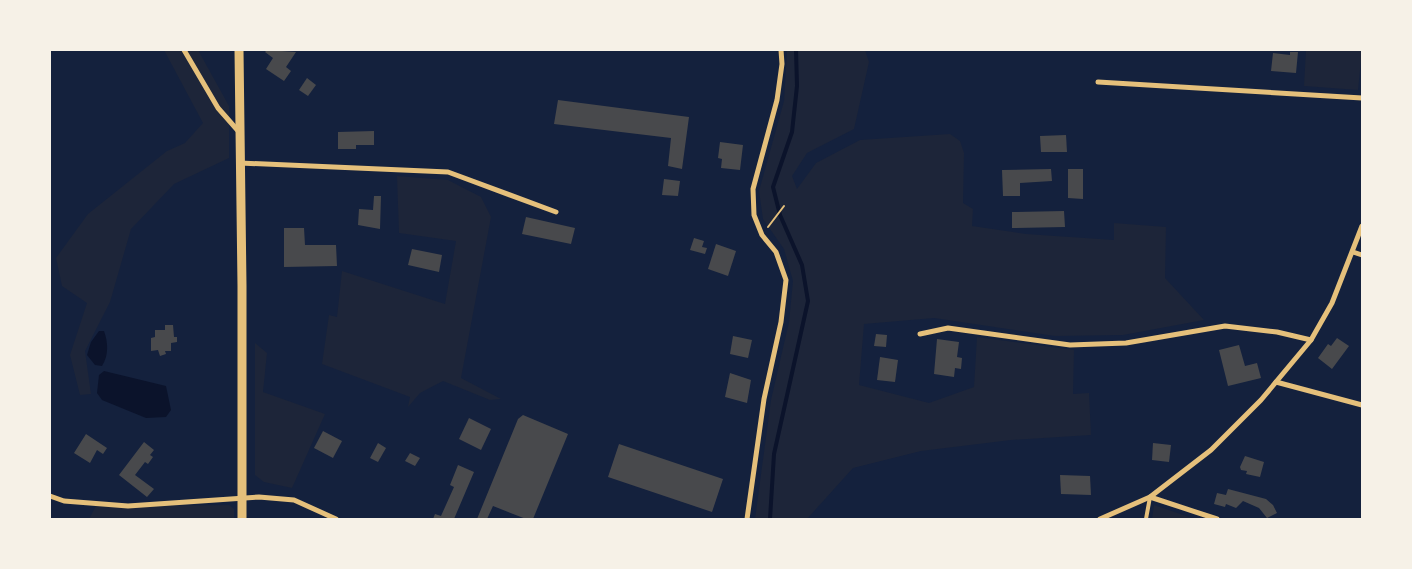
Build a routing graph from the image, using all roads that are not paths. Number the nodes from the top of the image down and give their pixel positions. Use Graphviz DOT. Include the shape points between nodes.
graph roads {
  1 [pos="184,50"];
  2 [pos="239,50"];
  3 [pos="781,50"];
  4 [pos="1098,82"];
  5 [pos="1362,98"];
  6 [pos="240,133"];
  7 [pos="240,163"];
  8 [pos="556,212"];
  9 [pos="1362,226"];
  10 [pos="1353,252"];
  11 [pos="1362,255"];
  12 [pos="920,334"];
  13 [pos="1310,340"];
  14 [pos="1276,382"];
  15 [pos="1362,405"];
  16 [pos="50,496"];
  17 [pos="1150,497"];
  18 [pos="243,498"];
  19 [pos="242,519"];
  20 [pos="336,519"];
  21 [pos="747,519"];
  22 [pos="1100,519"];
  23 [pos="1146,519"];
  24 [pos="1217,519"];
  1 -- 6 [label="street" via="218,108"];
  2 -- 6 [label="street"];
  3 -- 21 [label="street" via="777,100 753,198 754,215 762,235 776,252 786,280 782,322 764,400"];
  4 -- 5 [label="street"];
  6 -- 7 [label="street"];
  7 -- 8 [label="street" via="448,172"];
  7 -- 18 [label="street"];
  9 -- 10 [label="street"];
  10 -- 11 [label="street"];
  10 -- 13 [label="street" via="1332,303"];
  12 -- 13 [label="street" via="948,328 1070,345 1126,343 1225,326 1277,332"];
  13 -- 14 [label="street"];
  14 -- 15 [label="street"];
  14 -- 17 [label="street" via="1211,450"];
  16 -- 18 [label="street" via="64,501 128,506"];
  17 -- 22 [label="street"];
  17 -- 23 [label="lane"];
  17 -- 24 [label="street"];
  18 -- 19 [label="street"];
  18 -- 20 [label="street" via="294,500"];
}
